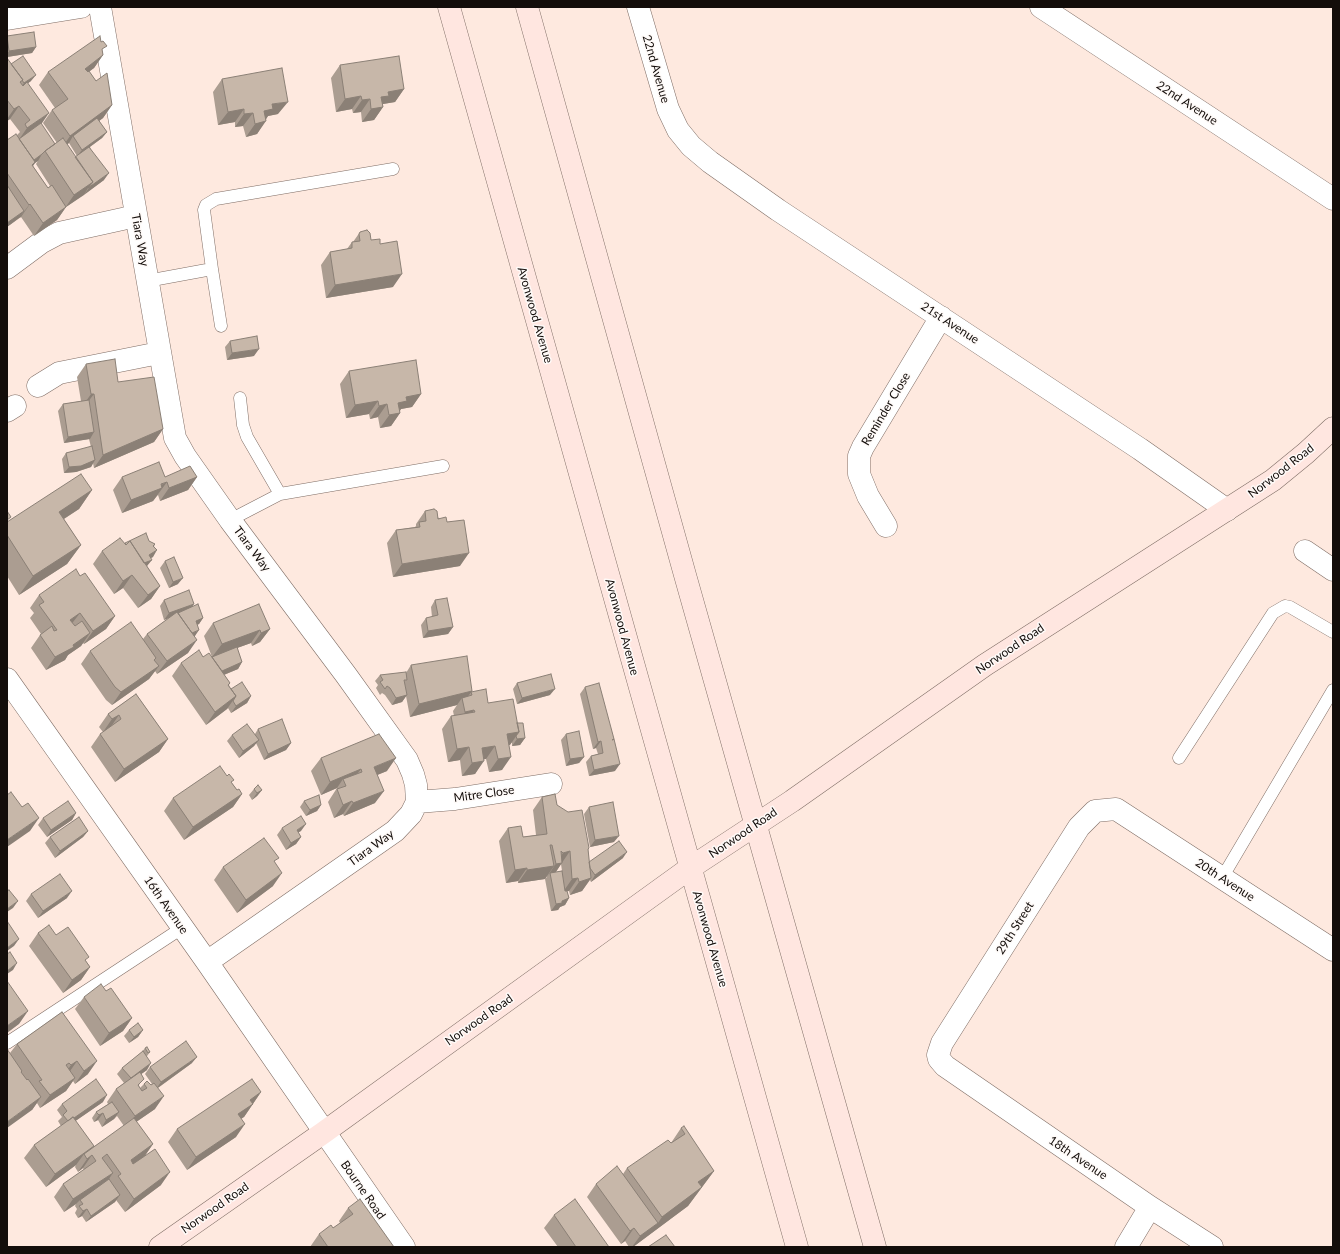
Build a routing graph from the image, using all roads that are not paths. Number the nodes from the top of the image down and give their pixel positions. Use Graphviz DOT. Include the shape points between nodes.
graph roads {
  1 [pos="81,7"];
  2 [pos="100,7"];
  3 [pos="449,7"];
  4 [pos="527,7"];
  5 [pos="638,7"];
  6 [pos="1041,7"];
  7 [pos="7,19"];
  8 [pos="678,130"];
  9 [pos="393,169"];
  10 [pos="1333,199"];
  11 [pos="136,216"];
  12 [pos="7,268"];
  13 [pos="212,269"];
  14 [pos="146,281"];
  15 [pos="941,317"];
  16 [pos="221,326"];
  17 [pos="159,353"];
  18 [pos="38,386"];
  19 [pos="240,398"];
  20 [pos="1333,428"];
  21 [pos="443,466"];
  22 [pos="280,494"];
  23 [pos="1227,510"];
  24 [pos="230,520"];
  25 [pos="886,526"];
  26 [pos="1305,551"];
  27 [pos="1333,570"];
  28 [pos="1333,632"];
  29 [pos="7,679"];
  30 [pos="1333,690"];
  31 [pos="1179,758"];
  32 [pos="551,784"];
  33 [pos="417,802"];
  34 [pos="1116,809"];
  35 [pos="755,824"];
  36 [pos="690,868"];
  37 [pos="1222,878"];
  38 [pos="182,928"];
  39 [pos="1333,950"];
  40 [pos="207,962"];
  41 [pos="7,1043"];
  42 [pos="945,1066"];
  43 [pos="323,1133"];
  44 [pos="1150,1207"];
  45 [pos="160,1247"];
  46 [pos="404,1247"];
  47 [pos="797,1247"];
  48 [pos="875,1247"];
  49 [pos="1126,1247"];
  50 [pos="1212,1247"];
  1 -- 7 [label="street"];
  2 -- 11 [label="street, Tiara Way"];
  3 -- 36 [label="main road, Avonwood Avenue"];
  4 -- 35 [label="main road"];
  5 -- 8 [label="street, 22nd Avenue" via="668,109"];
  6 -- 10 [label="street, 22nd Avenue"];
  8 -- 15 [label="street, 21st Avenue" via="691,146 710,162"];
  9 -- 13 [label="lane" via="222,197 210,202 204,210"];
  11 -- 12 [label="street" via="59,233 42,242"];
  11 -- 14 [label="street, Tiara Way"];
  13 -- 14 [label="lane"];
  13 -- 16 [label="lane"];
  14 -- 17 [label="street, Tiara Way"];
  15 -- 23 [label="street, 21st Avenue"];
  15 -- 25 [label="street, Reminder Close" via="859,456 859,474 868,496"];
  17 -- 18 [label="street" via="59,373"];
  17 -- 24 [label="street, Tiara Way" via="175,438"];
  19 -- 22 [label="lane" via="247,437"];
  20 -- 23 [label="main road, Norwood Road" via="1273,480"];
  21 -- 22 [label="lane"];
  22 -- 24 [label="lane"];
  23 -- 35 [label="main road, Norwood Road" via="991,661"];
  24 -- 33 [label="street, Tiara Way" via="407,760 413,774"];
  26 -- 27 [label="street"];
  28 -- 31 [label="lane" via="1290,607 1285,606 1273,614"];
  29 -- 38 [label="street, 16th Avenue"];
  30 -- 37 [label="lane"];
  32 -- 33 [label="street, Mitre Close" via="455,799"];
  33 -- 40 [label="street, Tiara Way" via="395,831"];
  34 -- 37 [label="street, 20th Avenue"];
  34 -- 42 [label="street, 29th Street" via="1095,811 1079,827 942,1044 938,1055"];
  35 -- 36 [label="main road, Norwood Road"];
  35 -- 48 [label="main road"];
  36 -- 43 [label="main road, Norwood Road"];
  36 -- 47 [label="main road, Avonwood Avenue"];
  37 -- 39 [label="street, 20th Avenue"];
  38 -- 40 [label="street, 16th Avenue"];
  38 -- 41 [label="lane"];
  40 -- 43 [label="street, 16th Avenue"];
  42 -- 44 [label="street, 18th Avenue"];
  43 -- 45 [label="main road, Norwood Road"];
  43 -- 46 [label="street, Bourne Road"];
  44 -- 49 [label="street"];
  44 -- 50 [label="street, 18th Avenue"];
}
